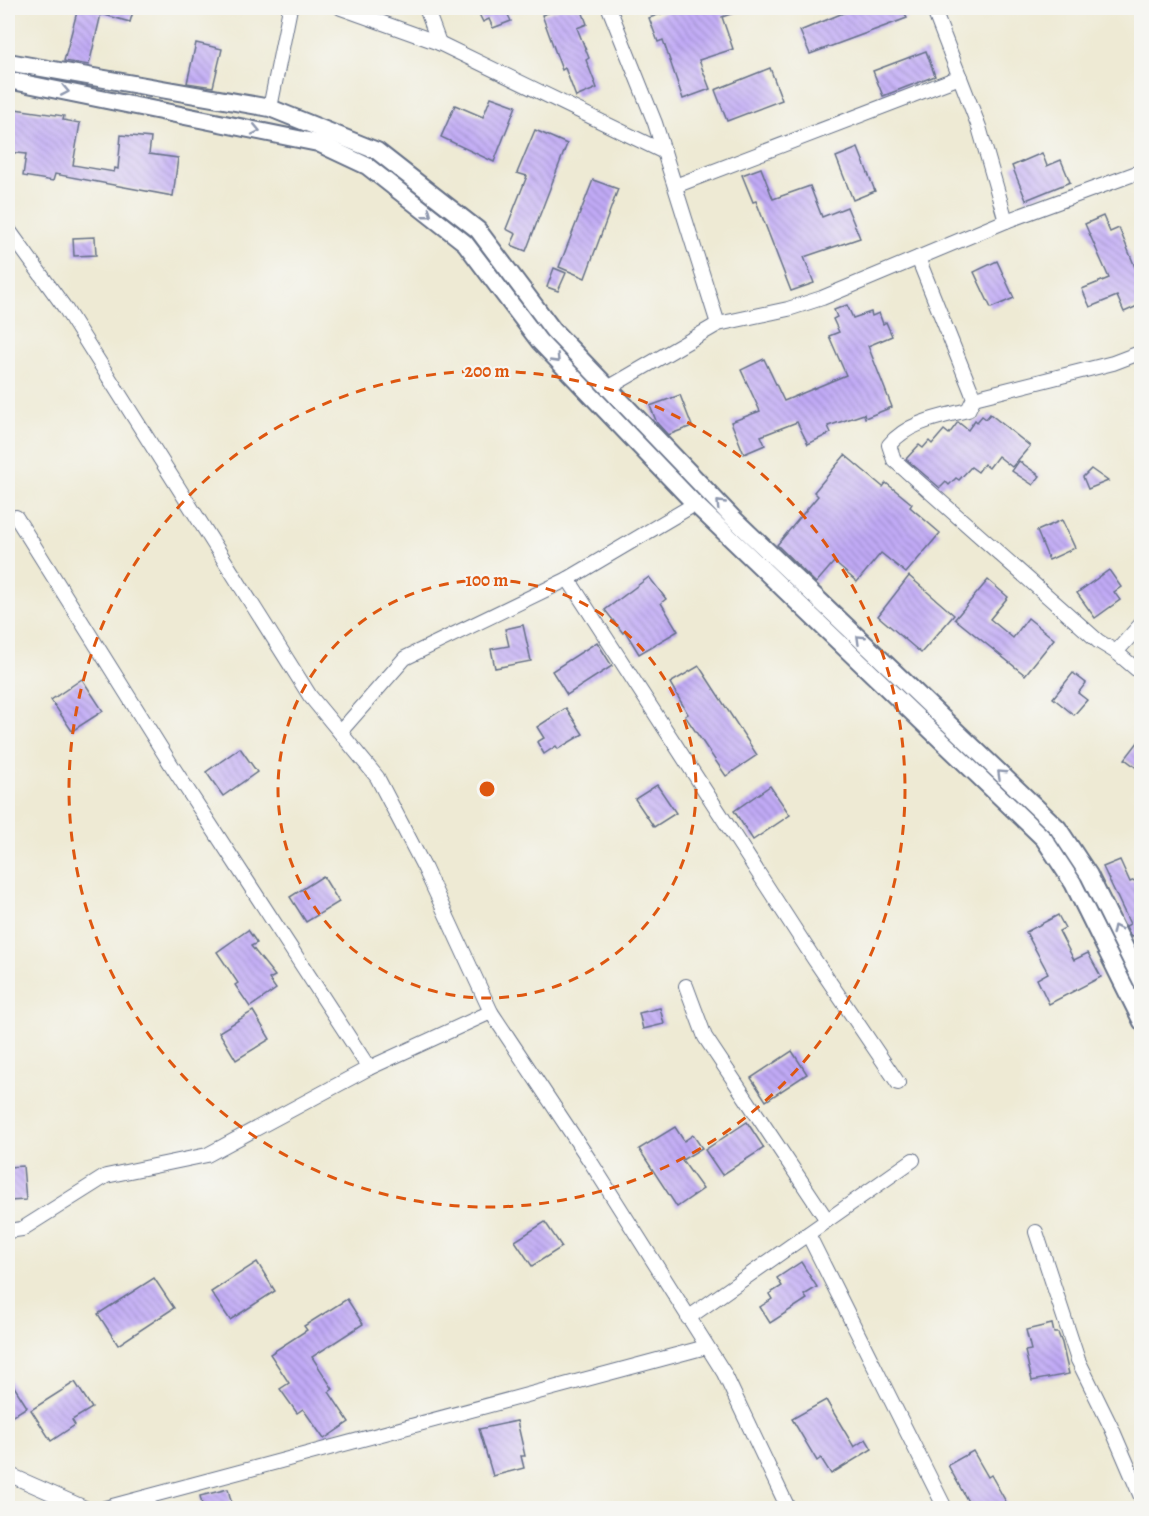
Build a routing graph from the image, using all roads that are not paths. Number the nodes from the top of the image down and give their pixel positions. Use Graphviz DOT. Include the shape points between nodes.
graph roads {
  1 [pos="290,8"];
  2 [pos="341,8"];
  3 [pos="426,8"];
  4 [pos="609,8"];
  5 [pos="933,8"];
  6 [pos="439,43"];
  7 [pos="8,62"];
  8 [pos="960,77"];
  9 [pos="8,80"];
  10 [pos="270,108"];
  11 [pos="664,152"];
  12 [pos="1142,171"];
  13 [pos="675,186"];
  14 [pos="1006,221"];
  15 [pos="8,229"];
  16 [pos="918,258"];
  17 [pos="718,324"];
  18 [pos="1142,352"];
  19 [pos="608,388"];
  20 [pos="974,398"];
  21 [pos="694,504"];
  22 [pos="16,517"];
  23 [pos="568,579"];
  24 [pos="1142,622"];
  25 [pos="1116,652"];
  26 [pos="1142,674"];
  27 [pos="340,732"];
  28 [pos="1142,982"];
  29 [pos="686,986"];
  30 [pos="490,1012"];
  31 [pos="1142,1022"];
  32 [pos="369,1068"];
  33 [pos="898,1083"];
  34 [pos="914,1160"];
  35 [pos="827,1220"];
  36 [pos="8,1231"];
  37 [pos="1036,1232"];
  38 [pos="808,1234"];
  39 [pos="688,1318"];
  40 [pos="706,1347"];
  41 [pos="8,1474"];
  42 [pos="1142,1499"];
  43 [pos="120,1506"];
  44 [pos="85,1509"];
  45 [pos="105,1509"];
  46 [pos="788,1509"];
  47 [pos="945,1509"];
  1 -- 10 [label="street"];
  2 -- 6 [label="street"];
  3 -- 6 [label="street"];
  4 -- 11 [label="street"];
  5 -- 8 [label="street"];
  6 -- 11 [label="street"];
  7 -- 10 [label="street"];
  8 -- 13 [label="street"];
  8 -- 14 [label="street"];
  9 -- 21 [label="street, one-way" via="318,143 367,166 465,243 539,341"];
  10 -- 19 [label="street" via="376,151 478,230 553,330"];
  11 -- 13 [label="street"];
  12 -- 14 [label="street"];
  13 -- 17 [label="street"];
  14 -- 16 [label="street"];
  15 -- 27 [label="street" via="65,308 310,696"];
  16 -- 17 [label="street" via="822,298"];
  16 -- 20 [label="street"];
  17 -- 19 [label="street"];
  18 -- 20 [label="street"];
  28 -- 19 [label="street, one-way" via="1089,874 1058,828 732,517"];
  20 -- 25 [label="street" via="968,410 919,423 896,436 889,445 894,460 1098,641"];
  21 -- 23 [label="street"];
  21 -- 31 [label="street" via="1044,839 1073,883"];
  22 -- 32 [label="street"];
  23 -- 27 [label="street" via="405,658"];
  23 -- 33 [label="street"];
  24 -- 25 [label="street"];
  25 -- 26 [label="street"];
  27 -- 30 [label="street" via="377,777 425,869"];
  29 -- 35 [label="street" via="705,1037"];
  30 -- 32 [label="street"];
  30 -- 39 [label="street" via="592,1164"];
  32 -- 36 [label="street" via="207,1155 106,1176 22,1229"];
  34 -- 35 [label="street"];
  35 -- 38 [label="street"];
  37 -- 42 [label="street" via="1078,1360"];
  38 -- 39 [label="street"];
  38 -- 47 [label="street"];
  39 -- 40 [label="street"];
  40 -- 43 [label="street"];
  40 -- 46 [label="street" via="724,1373"];
  41 -- 44 [label="street"];
  43 -- 45 [label="street"];
}
